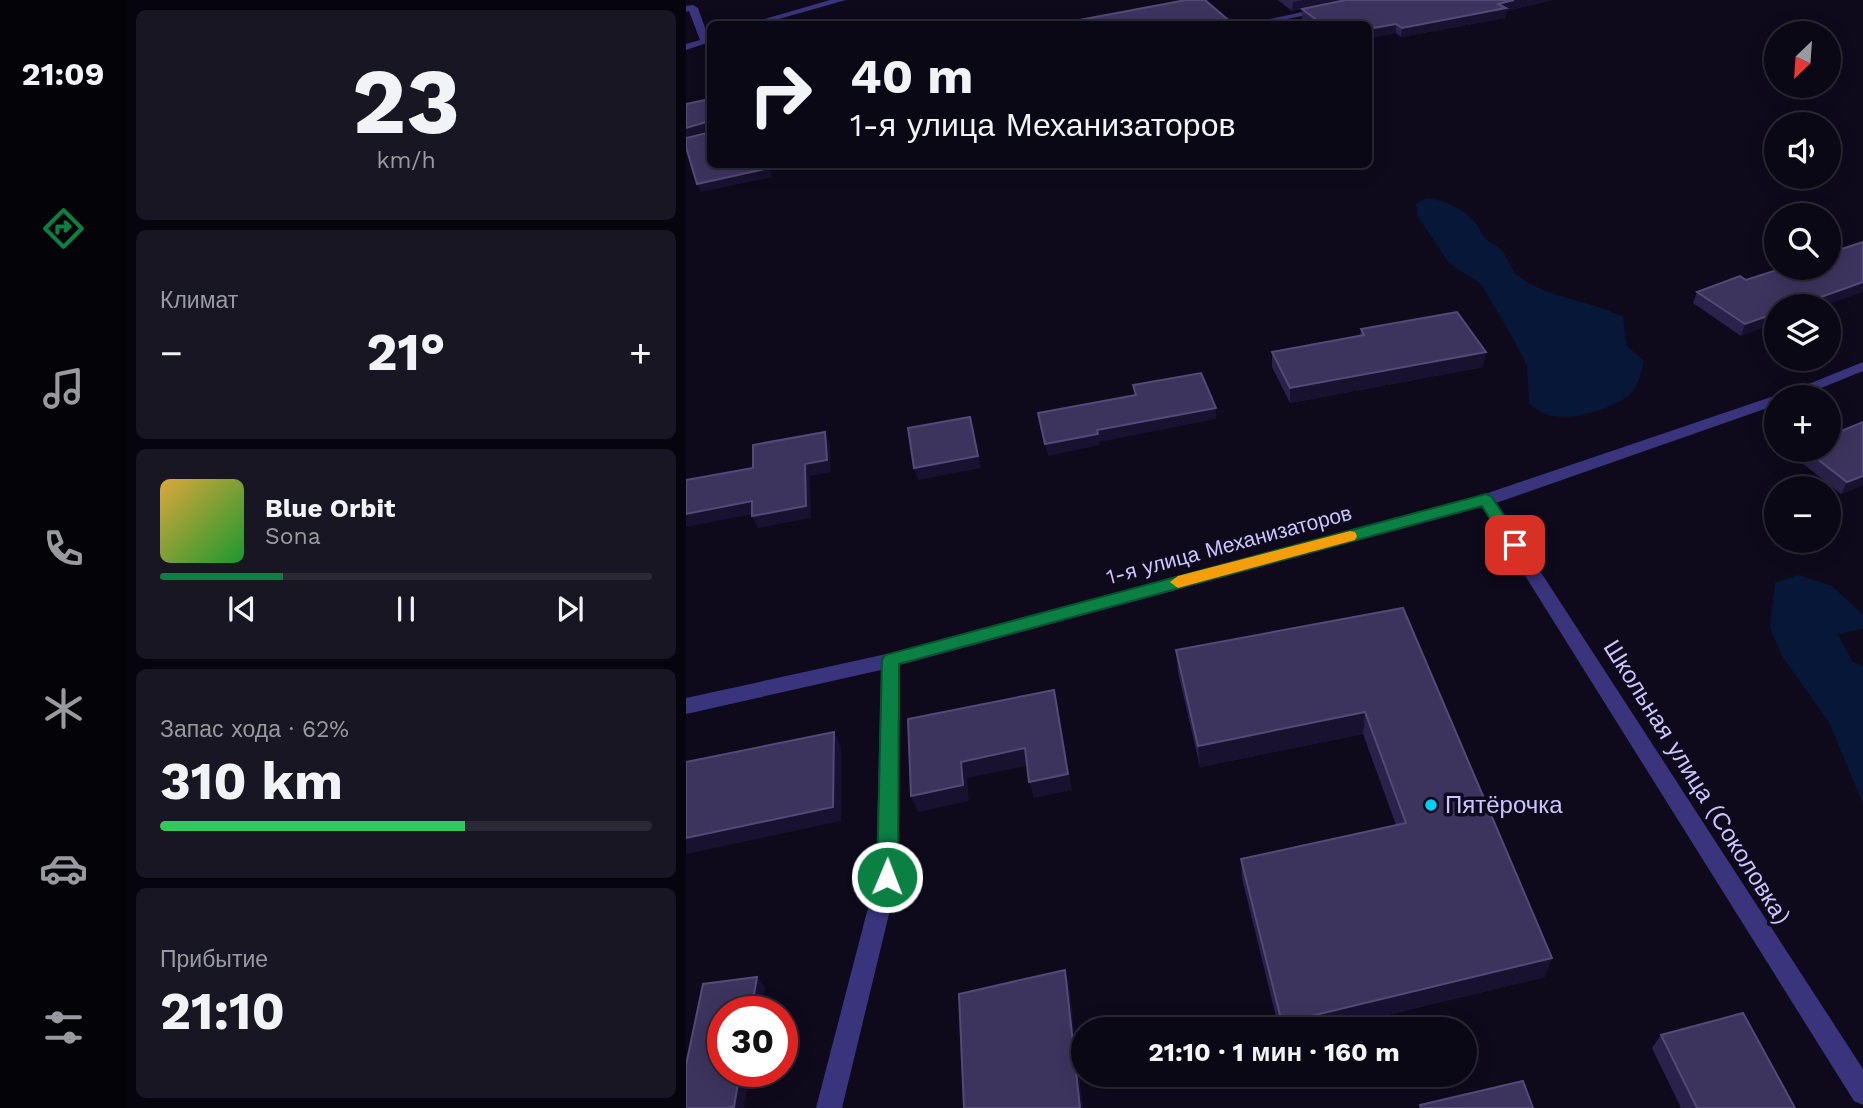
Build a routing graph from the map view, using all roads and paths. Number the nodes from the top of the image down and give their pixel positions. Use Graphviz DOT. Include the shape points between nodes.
graph roads {
  1 [pos="841,0"];
  2 [pos="1372,0"];
  3 [pos="686,9"];
  4 [pos="763,21"];
  5 [pos="1267,21"];
  6 [pos="706,39"];
  7 [pos="686,47"];
  8 [pos="1863,366"];
  9 [pos="1816,385"];
  10 [pos="1764,404"];
  11 [pos="1486,500"];
  12 [pos="891,660"];
  13 [pos="686,706"];
  14 [pos="1863,1092"];
  15 [pos="829,1108"];
  1 -- 4 [label="street"];
  2 -- 5 [label="street"];
  3 -- 6 [label="street" via="693,8"];
  6 -- 7 [label="street"];
  8 -- 9 [label="street"];
  10 -- 11 [label="street, 1-я улица Механизаторов"];
  11 -- 12 [label="street, 1-я улица Механизаторов"];
  11 -- 14 [label="street, Школьная улица (Соколовка)"];
  12 -- 13 [label="street, 1-я улица Механизаторов"];
  12 -- 15 [label="street" via="887,877"];
}
